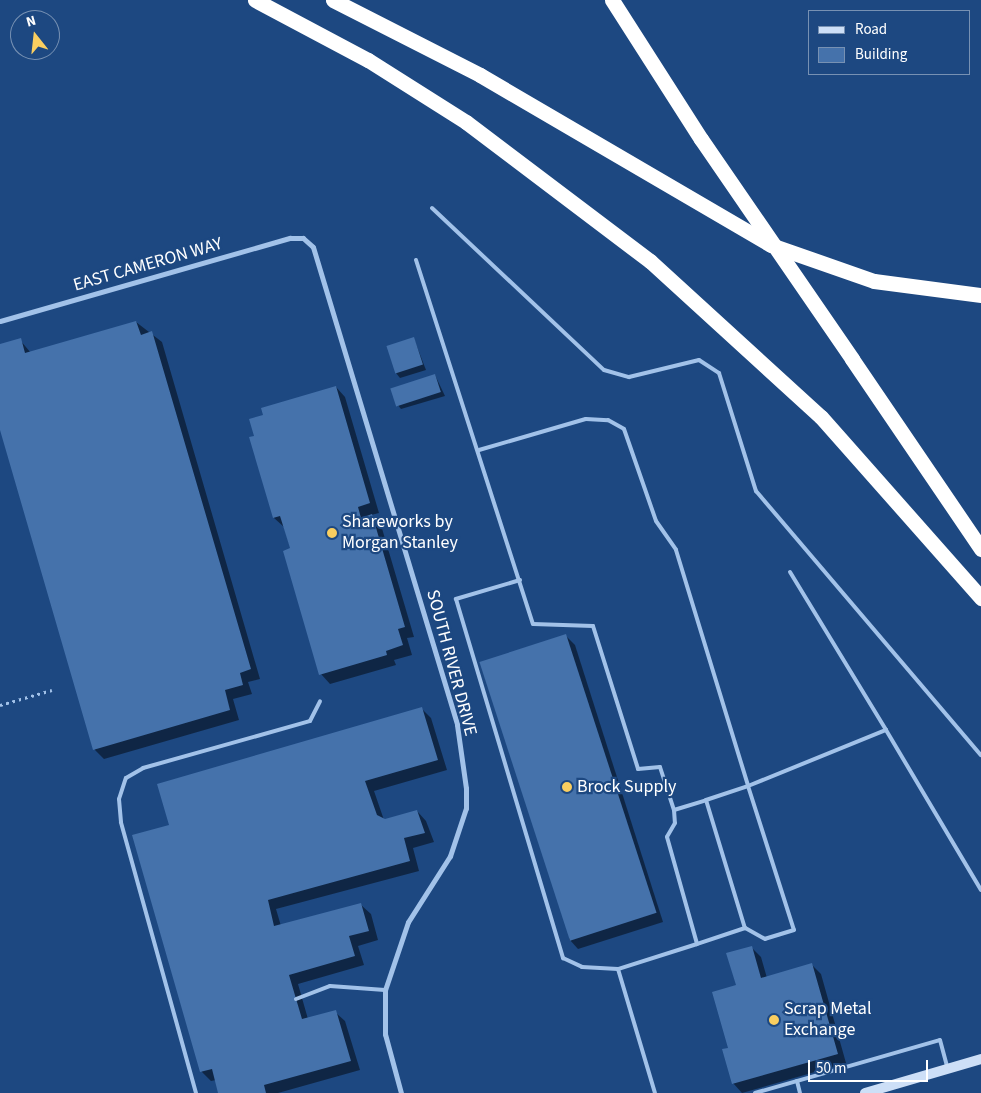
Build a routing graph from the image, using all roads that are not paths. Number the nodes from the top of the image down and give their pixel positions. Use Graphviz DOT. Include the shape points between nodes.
graph roads {
  1 [pos="254,0"];
  2 [pos="333,0"];
  3 [pos="612,0"];
  4 [pos="432,208"];
  5 [pos="303,238"];
  6 [pos="416,260"];
  7 [pos="981,296"];
  8 [pos="0,321"];
  9 [pos="479,450"];
  10 [pos="981,549"];
  11 [pos="790,572"];
  12 [pos="520,580"];
  13 [pos="981,598"];
  14 [pos="320,701"];
  15 [pos="886,730"];
  16 [pos="981,755"];
  17 [pos="748,786"];
  18 [pos="706,800"];
  19 [pos="674,810"];
  20 [pos="981,890"];
  21 [pos="745,928"];
  22 [pos="697,944"];
  23 [pos="618,968"];
  24 [pos="385,990"];
  25 [pos="296,999"];
  26 [pos="981,1059"];
  27 [pos="947,1069"];
  28 [pos="797,1081"];
  29 [pos="898,1088"];
  30 [pos="196,1093"];
  31 [pos="401,1093"];
  32 [pos="655,1093"];
  33 [pos="755,1093"];
  34 [pos="800,1093"];
  35 [pos="864,1093"];
  1 -- 13 [label="highway" via="360,56 466,122 650,261 820,417"];
  2 -- 7 [label="highway" via="480,75 771,245 874,281"];
  3 -- 10 [label="highway, bridge" via="701,139"];
  4 -- 16 [label="lane" via="604,370 629,377 699,360 719,373 756,491"];
  5 -- 8 [label="street, EAST CAMERON WAY"];
  5 -- 24 [label="street, SOUTH RIVER DRIVE" via="313,247 436,653 457,726 466,788 466,808 450,856 408,922"];
  6 -- 9 [label="lane"];
  9 -- 12 [label="lane"];
  9 -- 17 [label="lane" via="586,419 608,420 624,429 656,521 676,550"];
  11 -- 15 [label="lane"];
  12 -- 19 [label="lane" via="533,624 593,626 638,769 660,767"];
  12 -- 23 [label="lane" via="456,599 563,958 582,967"];
  14 -- 30 [label="lane" via="310,721 143,768 126,778 119,798 121,822"];
  15 -- 17 [label="lane"];
  15 -- 20 [label="lane"];
  17 -- 18 [label="lane"];
  17 -- 21 [label="lane" via="794,930 765,939"];
  18 -- 19 [label="lane"];
  18 -- 21 [label="lane"];
  19 -- 22 [label="lane" via="675,823 667,837"];
  21 -- 22 [label="lane"];
  22 -- 23 [label="lane"];
  23 -- 32 [label="lane"];
  24 -- 25 [label="lane" via="330,986"];
  24 -- 31 [label="street, SOUTH RIVER DRIVE" via="385,1034"];
  26 -- 27 [label="main road"];
  27 -- 28 [label="lane" via="940,1040"];
  27 -- 29 [label="main road"];
  28 -- 33 [label="lane"];
  28 -- 34 [label="lane"];
  29 -- 35 [label="main road"];
}
